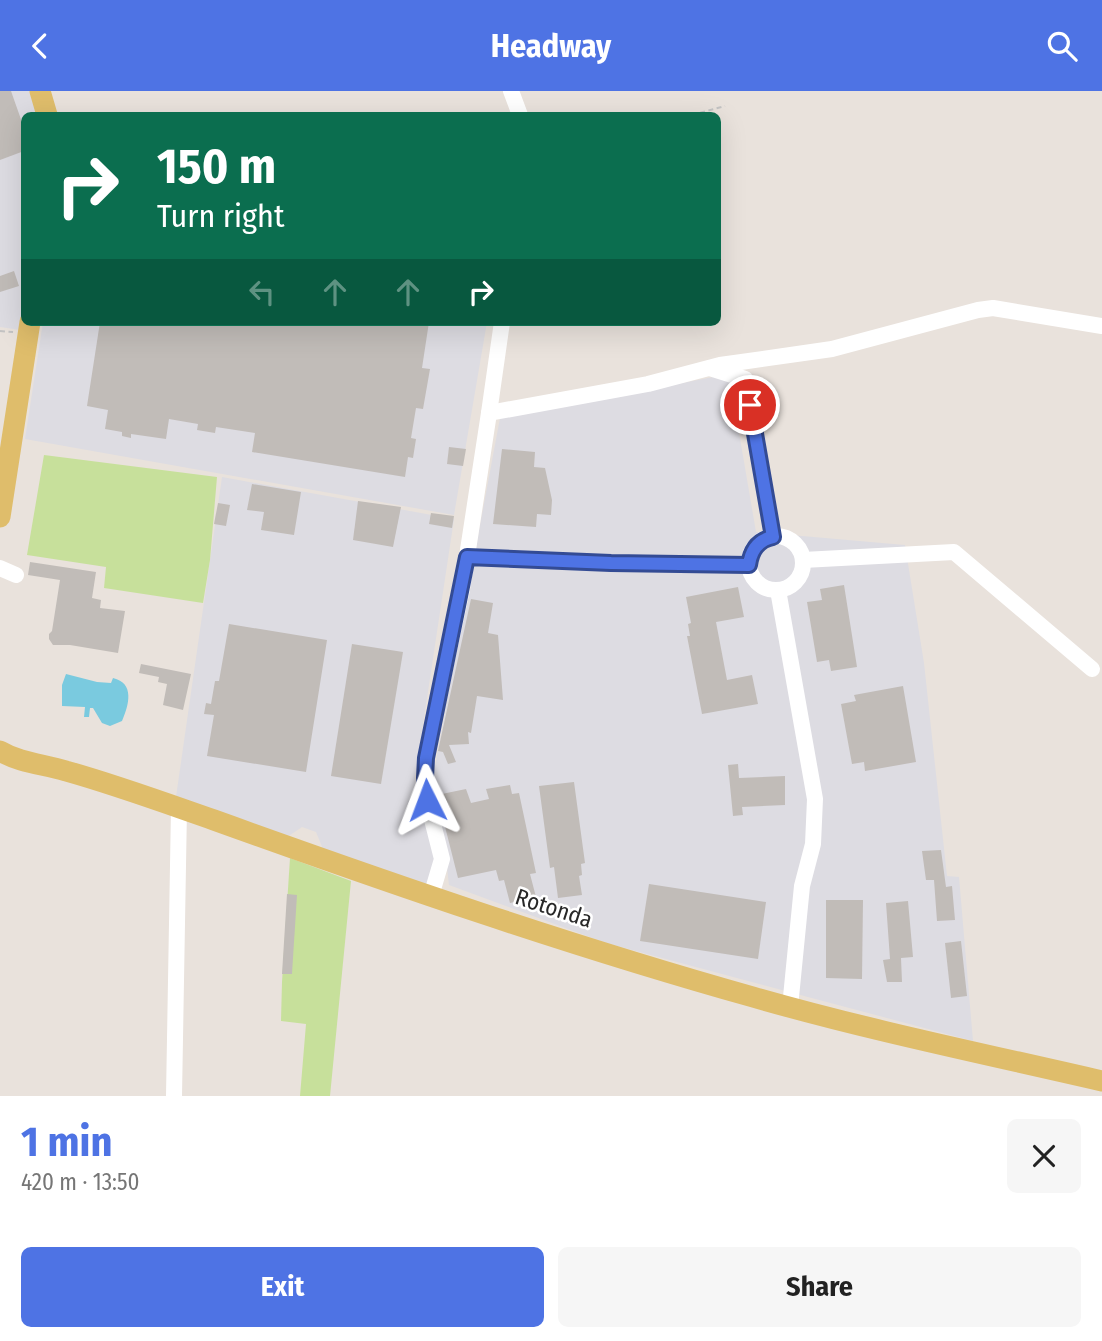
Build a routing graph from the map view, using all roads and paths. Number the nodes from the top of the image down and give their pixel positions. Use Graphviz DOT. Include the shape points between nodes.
graph roads {
  1 [pos="40,91"];
  2 [pos="511,91"];
  3 [pos="725,106"];
  4 [pos="46,112"];
  5 [pos="519,112"];
  6 [pos="703,112"];
  7 [pos="29,326"];
  8 [pos="501,326"];
  9 [pos="1102,326"];
  10 [pos="709,368"];
  11 [pos="489,414"];
  12 [pos="0,517"];
  13 [pos="773,537"];
  14 [pos="467,557"];
  15 [pos="803,560"];
  16 [pos="749,565"];
  17 [pos="0,568"];
  18 [pos="16,575"];
  19 [pos="778,590"];
  20 [pos="1092,669"];
  21 [pos="5,756"];
  22 [pos="178,808"];
  23 [pos="431,896"];
  24 [pos="790,1007"];
  25 [pos="1102,1081"];
  26 [pos="174,1096"];
  1 -- 4 [label="main road"];
  2 -- 5 [label="street"];
  3 -- 6 [label="path"];
  7 -- 12 [label="main road"];
  8 -- 11 [label="street"];
  9 -- 10 [label="street" via="993,308 832,349"];
  10 -- 11 [label="street"];
  10 -- 13 [label="street" via="745,379"];
  11 -- 14 [label="street"];
  13 -- 15 [label="street" via="795,544"];
  13 -- 16 [label="street" via="754,547"];
  14 -- 16 [label="street"];
  14 -- 23 [label="street" via="426,758 427,800 442,859"];
  15 -- 19 [label="street" via="794,584"];
  15 -- 20 [label="street" via="954,552"];
  16 -- 19 [label="street" via="762,586"];
  17 -- 18 [label="street"];
  19 -- 24 [label="street" via="815,799"];
  21 -- 22 [label="main road, Rotonda"];
  22 -- 23 [label="main road, Rotonda"];
  22 -- 26 [label="street"];
  23 -- 24 [label="main road, Rotonda"];
  24 -- 25 [label="main road, Rotonda"];
}
